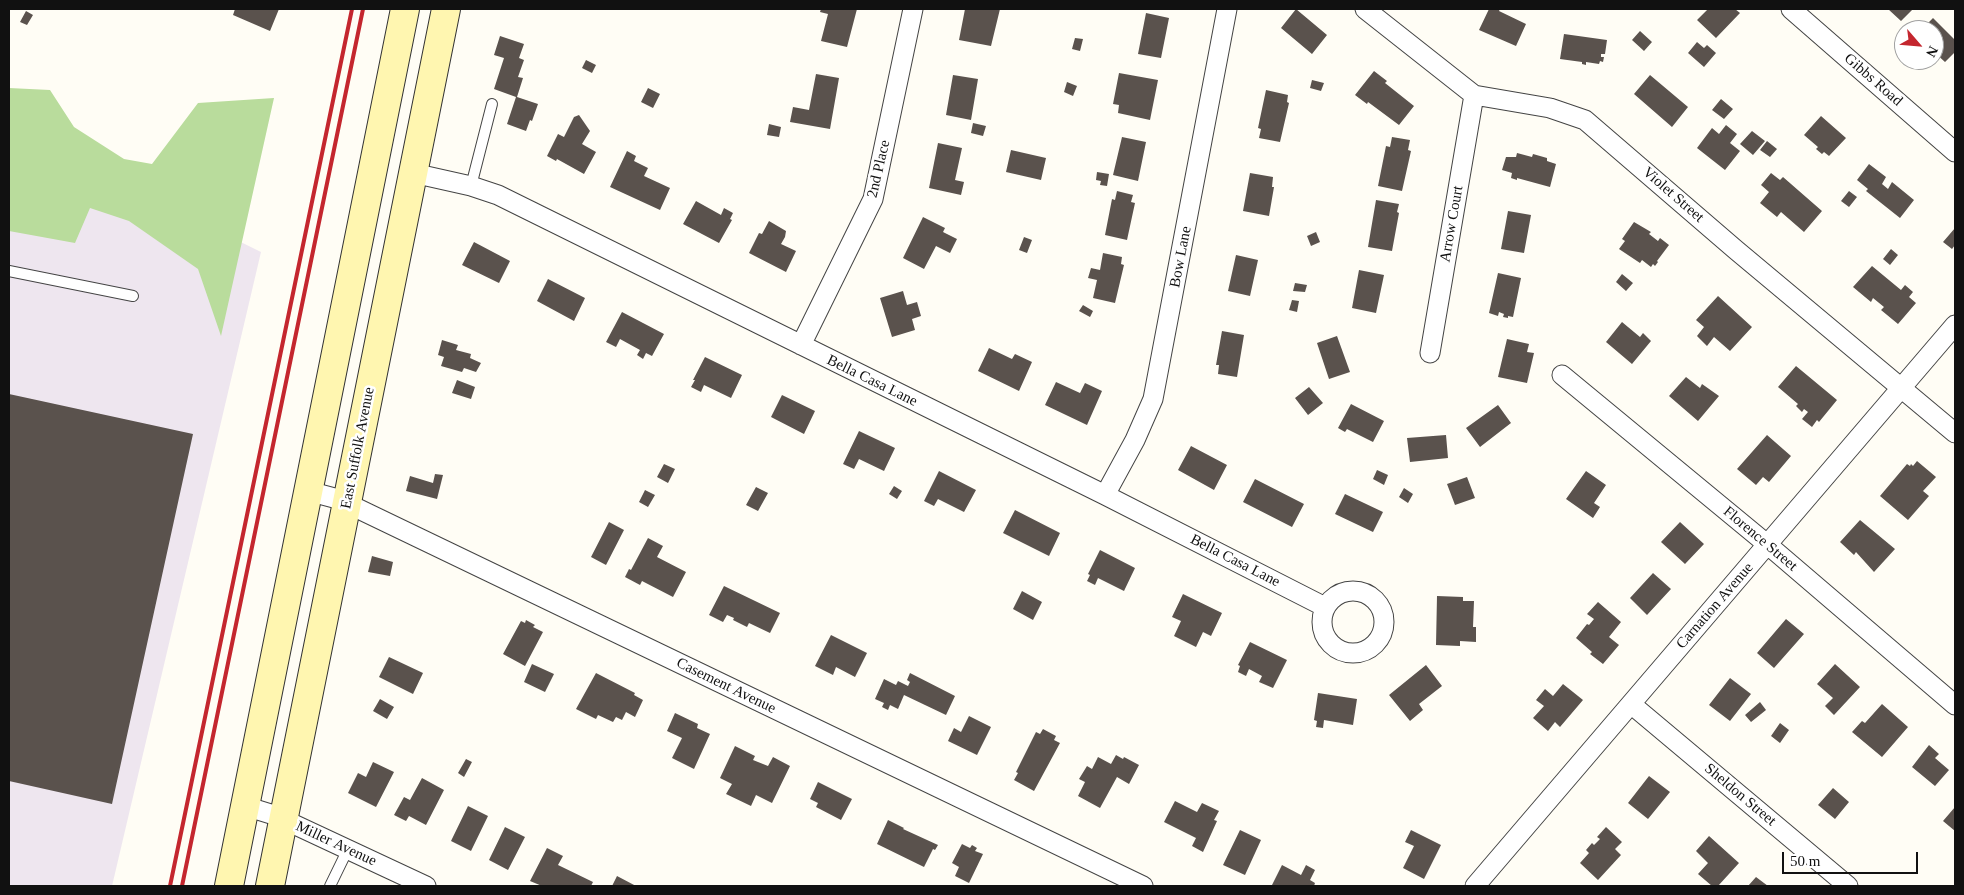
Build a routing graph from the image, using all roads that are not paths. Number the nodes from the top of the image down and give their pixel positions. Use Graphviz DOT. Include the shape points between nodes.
graph roads {
  1 [pos="405,9"];
  2 [pos="446,9"];
  3 [pos="914,9"];
  4 [pos="1227,9"];
  5 [pos="1364,9"];
  6 [pos="1791,9"];
  7 [pos="1474,95"];
  8 [pos="492,104"];
  9 [pos="1955,152"];
  10 [pos="412,173"];
  11 [pos="471,186"];
  12 [pos="9,270"];
  13 [pos="133,296"];
  14 [pos="1955,325"];
  15 [pos="801,346"];
  16 [pos="1430,353"];
  17 [pos="1562,375"];
  18 [pos="1902,387"];
  19 [pos="1955,433"];
  20 [pos="308,491"];
  21 [pos="1105,495"];
  22 [pos="347,503"];
  23 [pos="1768,545"];
  24 [pos="1325,607"];
  25 [pos="1632,704"];
  26 [pos="1955,705"];
  27 [pos="245,806"];
  28 [pos="283,819"];
  29 [pos="348,849"];
  30 [pos="229,886"];
  31 [pos="270,886"];
  32 [pos="330,886"];
  33 [pos="426,886"];
  34 [pos="1143,886"];
  35 [pos="1475,886"];
  36 [pos="1848,886"];
  1 -- 20 [label="main road"];
  2 -- 10 [label="main road, East Suffolk Avenue"];
  3 -- 15 [label="street, 2nd Place" via="873,199"];
  4 -- 21 [label="street, Bow Lane" via="1153,399 1136,440"];
  5 -- 7 [label="street, Violet Street"];
  6 -- 9 [label="street, Gibbs Road"];
  7 -- 16 [label="street, Arrow Court"];
  7 -- 18 [label="street, Violet Street" via="1550,108 1585,120"];
  8 -- 11 [label="lane"];
  10 -- 11 [label="street, Bella Casa Lane"];
  10 -- 22 [label="main road, East Suffolk Avenue"];
  11 -- 15 [label="street, Bella Casa Lane" via="498,195"];
  12 -- 13 [label="lane"];
  14 -- 18 [label="street, Carnation Avenue"];
  15 -- 21 [label="street, Bella Casa Lane"];
  17 -- 23 [label="street, Florence Street"];
  18 -- 19 [label="street, Violet Street"];
  18 -- 23 [label="street, Carnation Avenue"];
  20 -- 22 [label="street, Casement Avenue"];
  20 -- 27 [label="main road"];
  21 -- 24 [label="street, Bella Casa Lane"];
  22 -- 28 [label="main road, East Suffolk Avenue"];
  22 -- 34 [label="street, Casement Avenue"];
  23 -- 25 [label="street, Carnation Avenue"];
  23 -- 26 [label="street, Florence Street"];
  25 -- 35 [label="street, Carnation Avenue"];
  25 -- 36 [label="street, Sheldon Street"];
  27 -- 28 [label="street, Miller Avenue"];
  27 -- 30 [label="main road"];
  28 -- 29 [label="street, Miller Avenue"];
  28 -- 31 [label="main road, East Suffolk Avenue"];
  29 -- 32 [label="lane"];
  29 -- 33 [label="street, Miller Avenue"];
}
